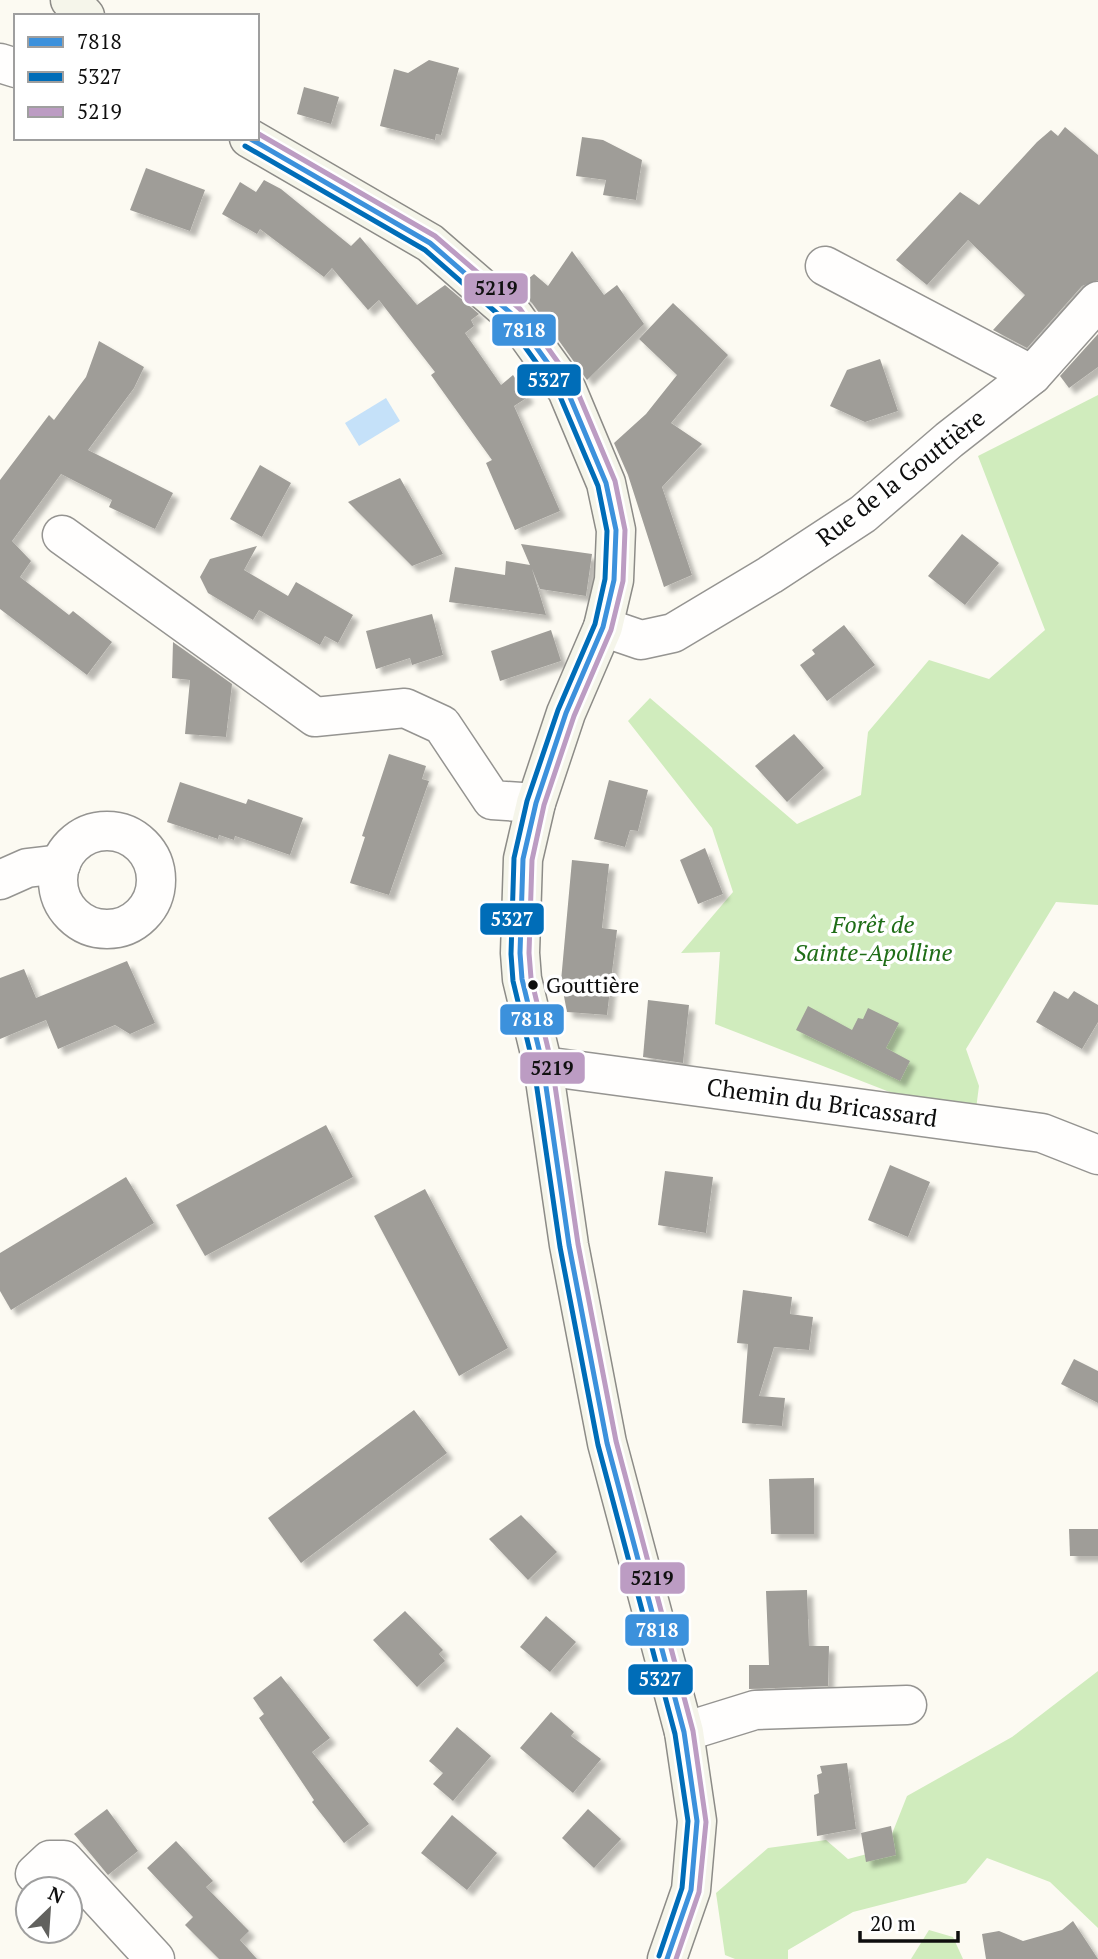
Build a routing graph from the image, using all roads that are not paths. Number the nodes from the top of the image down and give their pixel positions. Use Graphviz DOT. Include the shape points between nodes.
graph roads {
  1 [pos="70,0"];
  2 [pos="83,14"];
  3 [pos="252,140"];
  4 [pos="825,266"];
  5 [pos="1098,301"];
  6 [pos="1031,376"];
  7 [pos="62,535"];
  8 [pos="603,626"];
  9 [pos="536,803"];
  10 [pos="61,864"];
  11 [pos="0,880"];
  12 [pos="543,1066"];
  13 [pos="1098,1155"];
  14 [pos="907,1705"];
  15 [pos="684,1732"];
  16 [pos="35,1874"];
  17 [pos="675,1956"];
  18 [pos="155,1959"];
  1 -- 2 [label="street"];
  3 -- 8 [label="street" via="430,243 513,316 560,380 606,483 616,530 614,580"];
  4 -- 6 [label="street"];
  5 -- 6 [label="street, Rue de la Gouttière"];
  6 -- 8 [label="street, Rue de la Gouttière" via="863,514 673,633 641,640"];
  7 -- 9 [label="street" via="315,717 405,709 442,725 492,800"];
  8 -- 9 [label="street" via="566,713"];
  9 -- 12 [label="street" via="523,859 520,953"];
  10 -- 11 [label="street" via="27,868"];
  12 -- 13 [label="street, Chemin du Bricassard" via="1042,1133"];
  12 -- 15 [label="street" via="569,1245 607,1443"];
  14 -- 15 [label="street" via="755,1710"];
  15 -- 17 [label="street" via="697,1821 691,1890"];
  16 -- 18 [label="street" via="50,1860 64,1860"];
}
